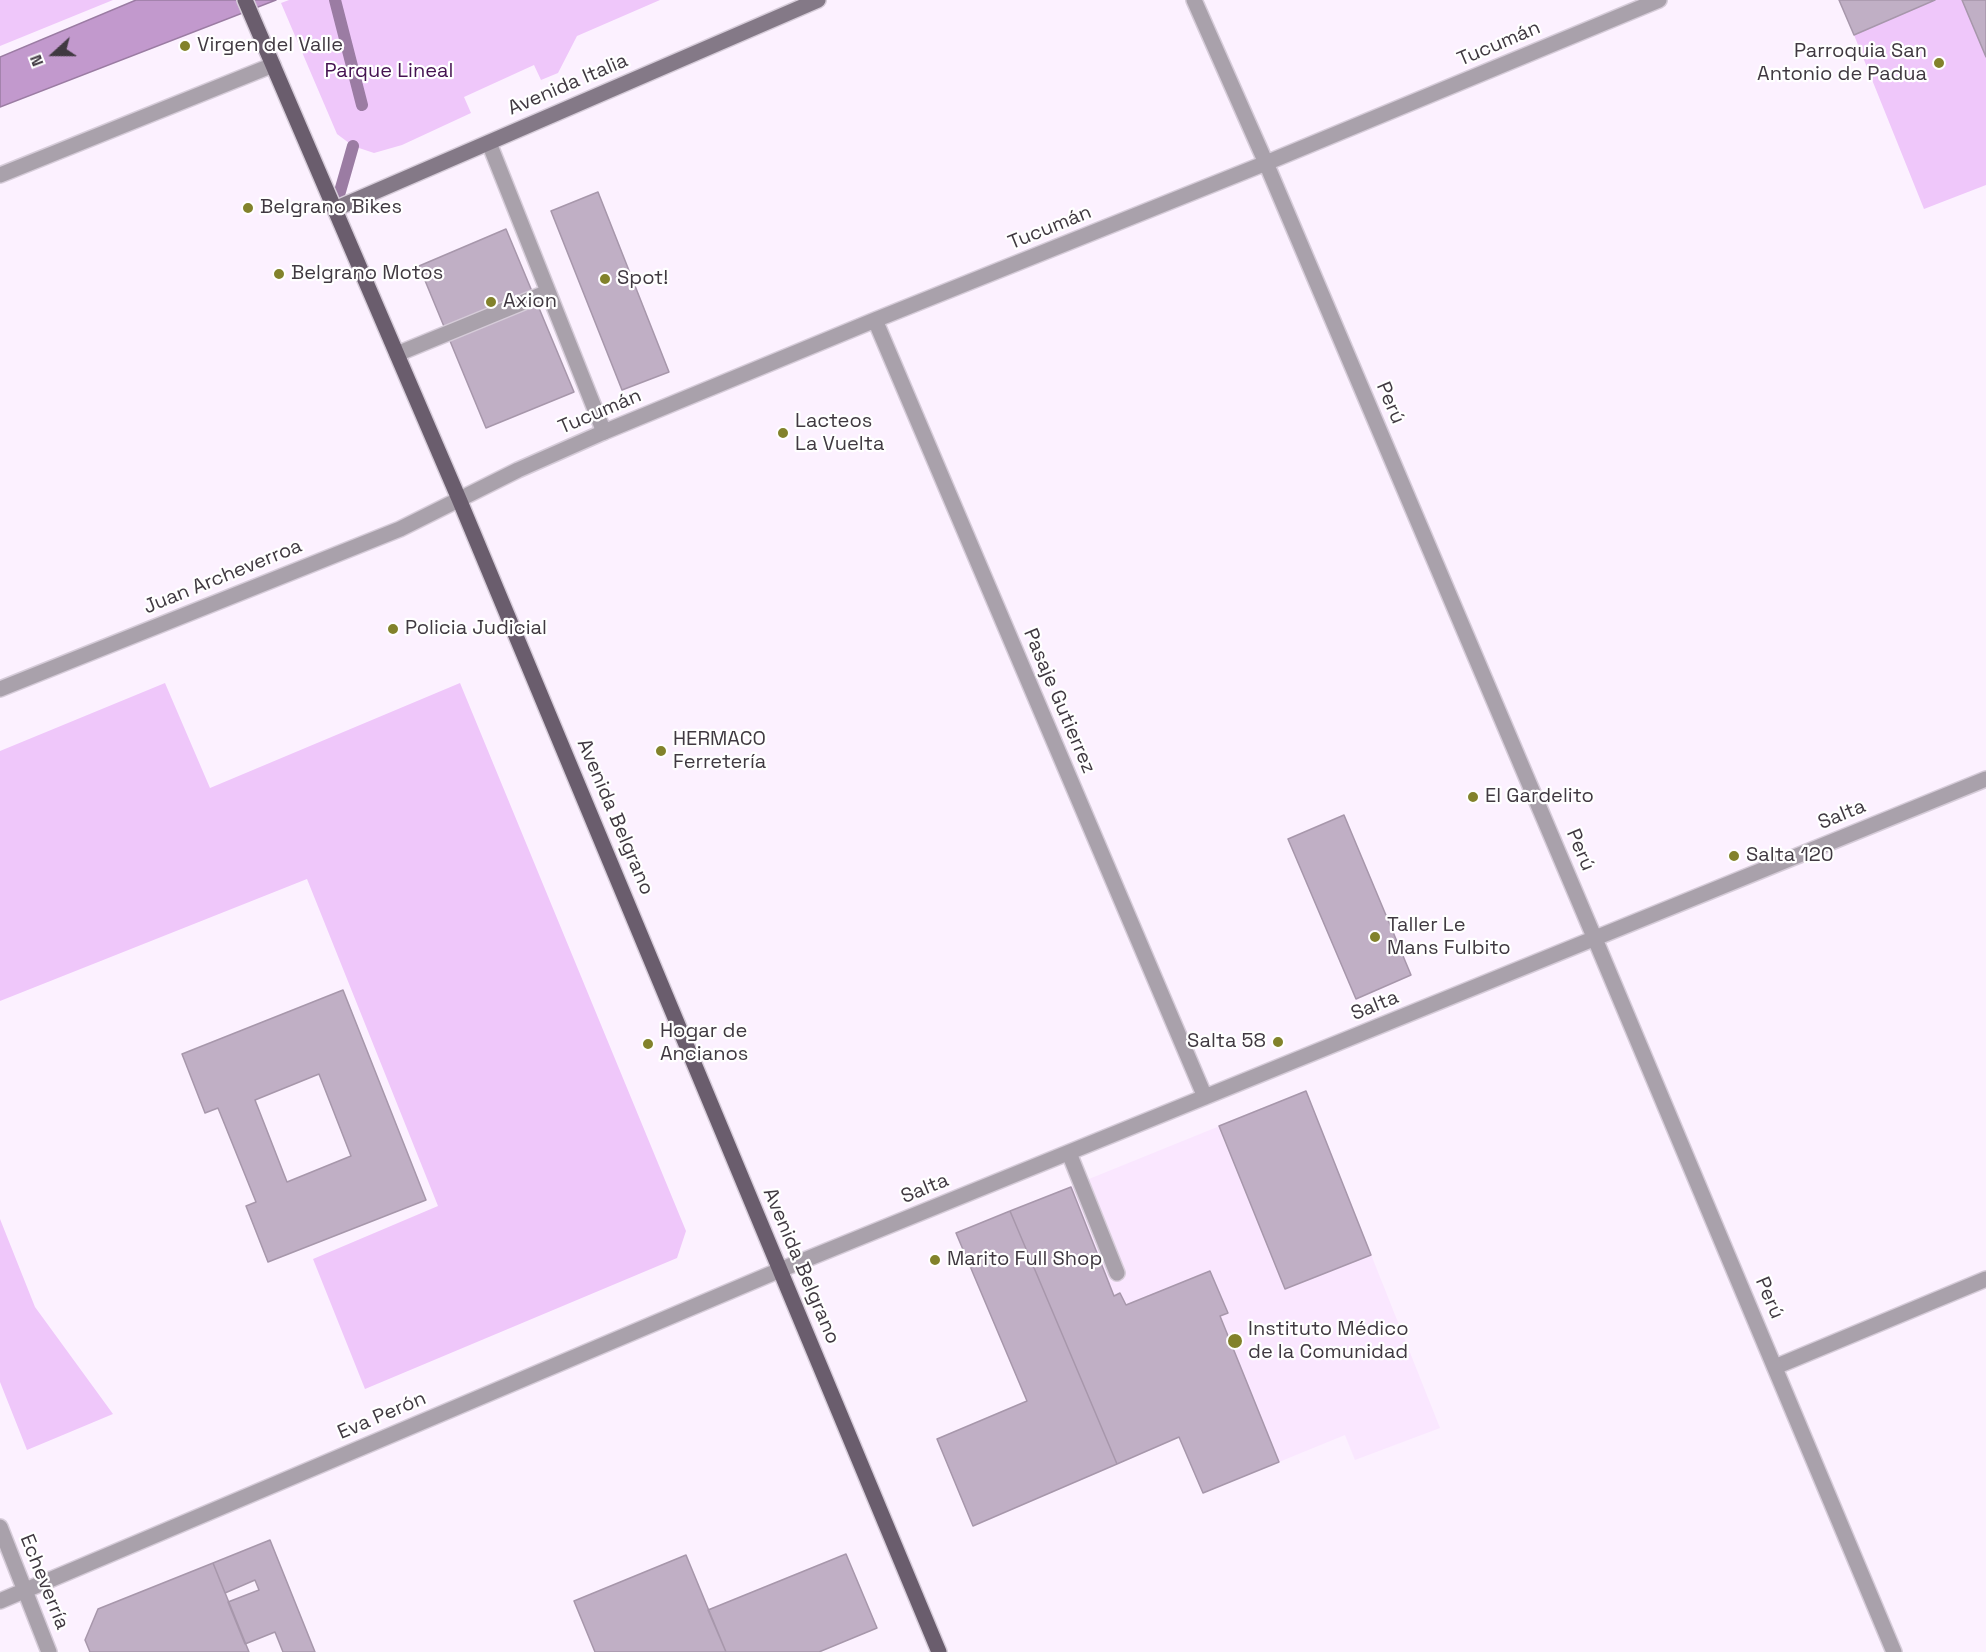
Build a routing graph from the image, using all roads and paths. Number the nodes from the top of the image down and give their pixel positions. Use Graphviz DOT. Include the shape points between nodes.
graph roads {
  1 [pos="245,0"];
  2 [pos="818,0"];
  3 [pos="1194,0"];
  4 [pos="1659,0"];
  5 [pos="273,65"];
  6 [pos="489,143"];
  7 [pos="1266,164"];
  8 [pos="0,174"];
  9 [pos="335,209"];
  10 [pos="548,292"];
  11 [pos="875,320"];
  12 [pos="397,354"];
  13 [pos="604,432"];
  14 [pos="459,499"];
  15 [pos="0,689"];
  16 [pos="1986,779"];
  17 [pos="1595,939"];
  18 [pos="1205,1097"];
  19 [pos="1069,1153"];
  20 [pos="780,1270"];
  21 [pos="1117,1273"];
  22 [pos="1986,1279"];
  23 [pos="1774,1366"];
  24 [pos="0,1527"];
  25 [pos="25,1591"];
  26 [pos="0,1601"];
  27 [pos="49,1652"];
  28 [pos="939,1652"];
  29 [pos="1894,1652"];
  1 -- 5 [label="main road, Avenida Belgrano"];
  2 -- 6 [label="main road, Avenida Italia"];
  3 -- 7 [label="street, Perú"];
  4 -- 7 [label="street, Tucumán"];
  5 -- 8 [label="street"];
  5 -- 9 [label="main road, Avenida Belgrano"];
  6 -- 9 [label="main road, Avenida Italia"];
  6 -- 10 [label="street"];
  7 -- 11 [label="street, Tucumán"];
  7 -- 17 [label="street, Perú"];
  9 -- 12 [label="main road, Avenida Belgrano"];
  10 -- 12 [label="street"];
  10 -- 13 [label="street"];
  11 -- 13 [label="street, Tucumán"];
  11 -- 18 [label="street, Pasaje Gutierrez"];
  12 -- 14 [label="main road, Avenida Belgrano"];
  13 -- 14 [label="street, Tucumán"];
  14 -- 15 [label="street, Juan Archeverroa" via="400,529"];
  14 -- 20 [label="main road, Avenida Belgrano"];
  16 -- 17 [label="street, Salta"];
  17 -- 18 [label="street, Salta"];
  17 -- 23 [label="street, Perú"];
  18 -- 19 [label="street, Salta"];
  19 -- 20 [label="street, Salta"];
  19 -- 21 [label="street"];
  20 -- 25 [label="street, Eva Perón"];
  20 -- 28 [label="main road, Avenida Belgrano"];
  22 -- 23 [label="street"];
  23 -- 29 [label="street, Perú"];
  24 -- 25 [label="street, Echeverría"];
  25 -- 26 [label="street, Eva Perón"];
  25 -- 27 [label="street, Echeverría"];
}
